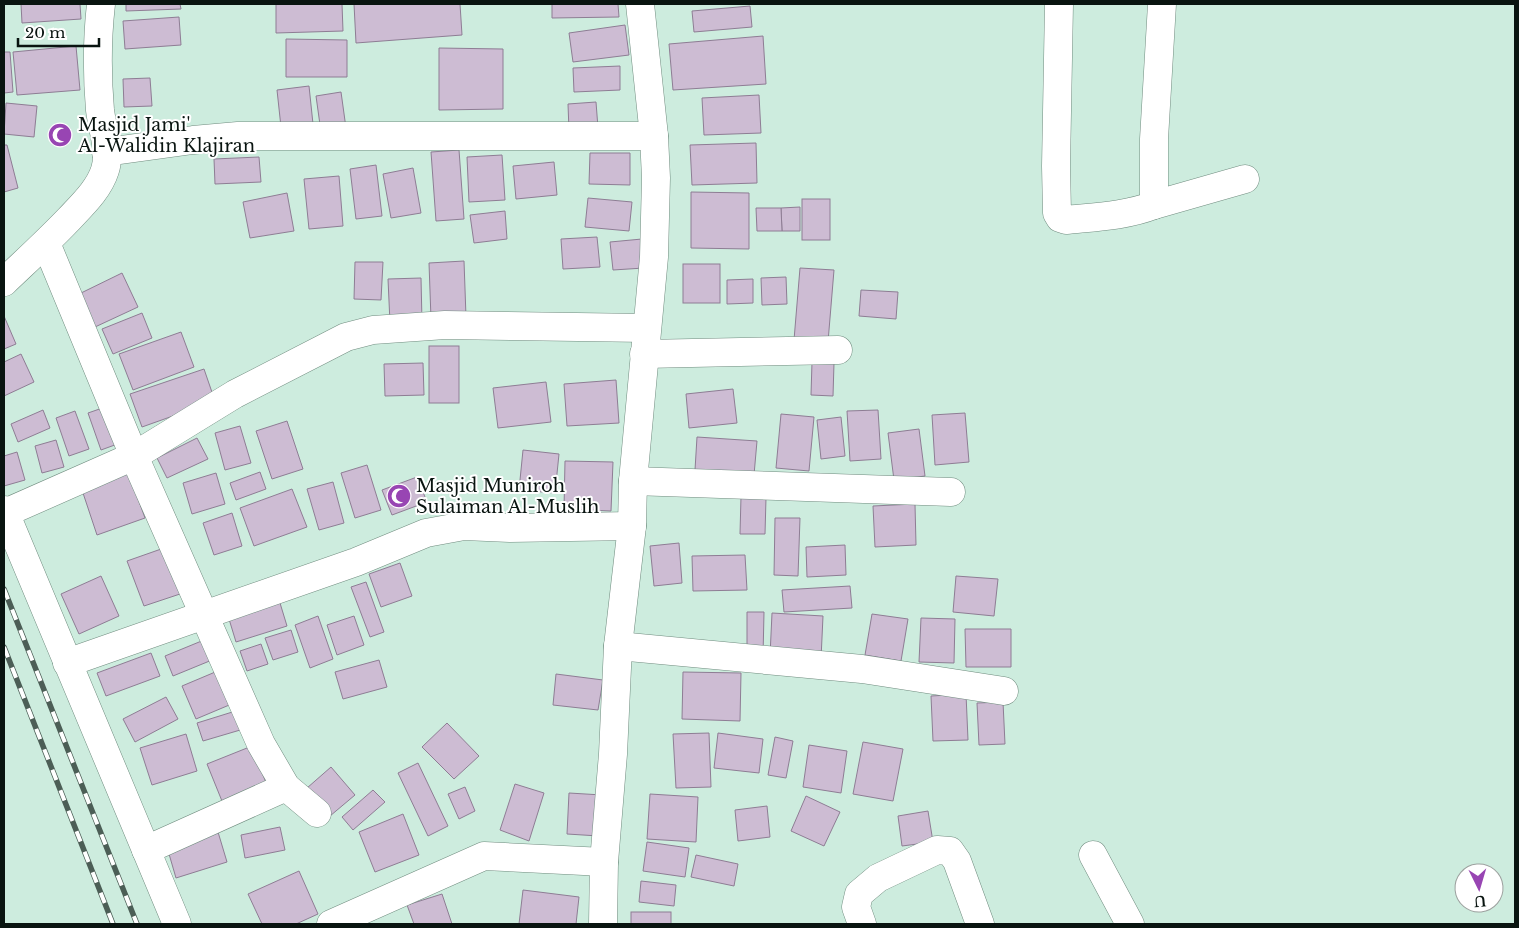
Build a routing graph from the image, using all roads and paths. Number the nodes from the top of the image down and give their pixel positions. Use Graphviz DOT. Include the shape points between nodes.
graph roads {
  1 [pos="102,4"];
  2 [pos="640,4"];
  3 [pos="1058,4"];
  4 [pos="1162,4"];
  5 [pos="654,136"];
  6 [pos="106,152"];
  7 [pos="1245,179"];
  8 [pos="1154,205"];
  9 [pos="46,243"];
  10 [pos="4,282"];
  11 [pos="645,341"];
  12 [pos="838,350"];
  13 [pos="134,456"];
  14 [pos="633,481"];
  15 [pos="951,492"];
  16 [pos="5,511"];
  17 [pos="632,526"];
  18 [pos="205,614"];
  19 [pos="618,646"];
  20 [pos="67,663"];
  21 [pos="1004,691"];
  22 [pos="286,787"];
  23 [pos="317,813"];
  24 [pos="146,850"];
  25 [pos="1093,855"];
  26 [pos="604,862"];
  27 [pos="177,924"];
  28 [pos="331,924"];
  29 [pos="603,924"];
  30 [pos="862,924"];
  31 [pos="980,924"];
  32 [pos="1130,924"];
  1 -- 6 [label="street" via="98,69"];
  2 -- 5 [label="street"];
  3 -- 8 [label="street" via="1058,216 1066,220 1119,214"];
  4 -- 8 [label="street" via="1154,139"];
  5 -- 6 [label="street" via="238,136"];
  5 -- 11 [label="street" via="654,256"];
  6 -- 9 [label="street" via="106,168 99,183"];
  7 -- 8 [label="street"];
  9 -- 10 [label="street"];
  9 -- 13 [label="street"];
  11 -- 12 [label="street"];
  11 -- 13 [label="street" via="445,325 373,330 346,336 235,394"];
  11 -- 14 [label="street"];
  13 -- 16 [label="street"];
  13 -- 18 [label="street"];
  14 -- 15 [label="street"];
  14 -- 17 [label="street"];
  16 -- 20 [label="street"];
  17 -- 18 [label="street" via="464,526 426,533 356,562"];
  17 -- 19 [label="street"];
  18 -- 20 [label="street"];
  18 -- 22 [label="street" via="262,744"];
  19 -- 21 [label="street" via="862,669"];
  19 -- 26 [label="street"];
  20 -- 24 [label="street"];
  22 -- 23 [label="street"];
  22 -- 24 [label="street"];
  24 -- 27 [label="street"];
  25 -- 32 [label="street"];
  26 -- 28 [label="street" via="484,856"];
  26 -- 29 [label="street"];
  30 -- 31 [label="street" via="856,907 858,894 878,878 937,850 950,851 957,862"];
}
